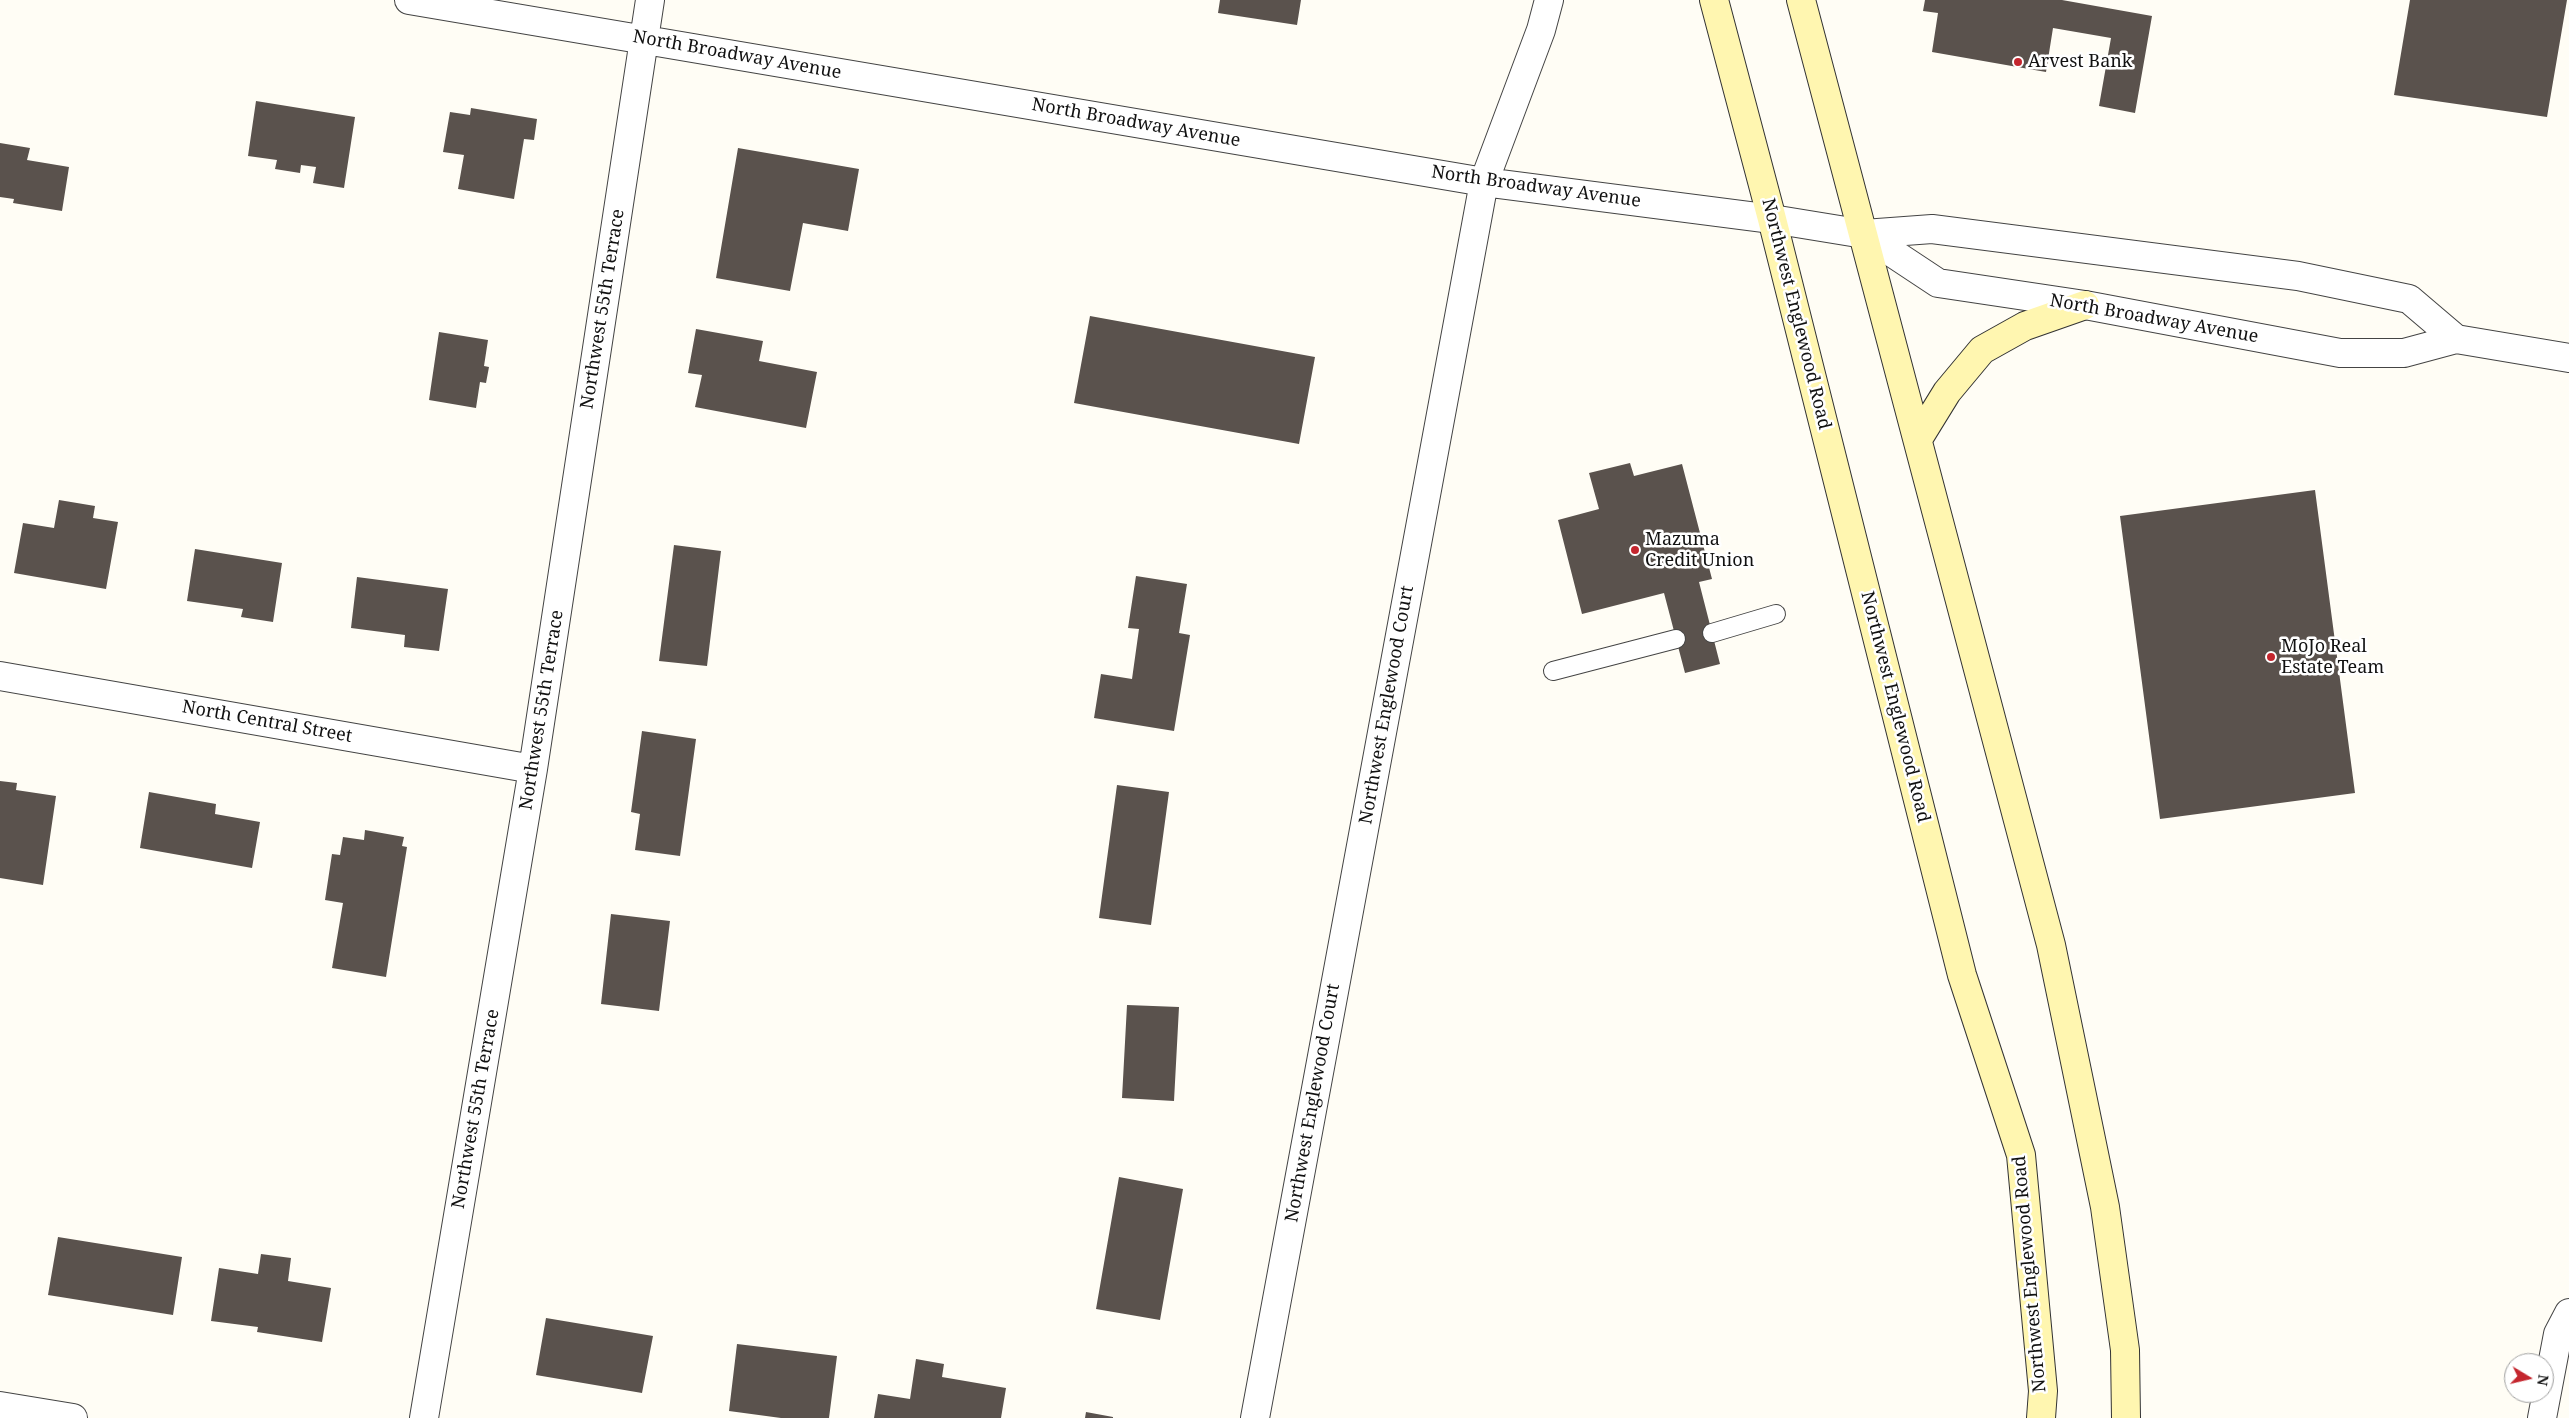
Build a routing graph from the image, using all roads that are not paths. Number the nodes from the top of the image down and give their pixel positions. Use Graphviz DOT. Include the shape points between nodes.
graph roads {
  1 [pos="409,0"];
  2 [pos="650,0"];
  3 [pos="1550,0"];
  4 [pos="1714,0"];
  5 [pos="1801,0"];
  6 [pos="644,40"];
  7 [pos="1484,182"];
  8 [pos="1772,219"];
  9 [pos="1864,234"];
  10 [pos="2085,305"];
  11 [pos="2456,339"];
  12 [pos="2569,358"];
  13 [pos="1918,439"];
  14 [pos="1776,614"];
  15 [pos="1712,633"];
  16 [pos="1676,639"];
  17 [pos="1553,672"];
  18 [pos="0,676"];
  19 [pos="533,769"];
  20 [pos="2569,1313"];
  21 [pos="0,1406"];
  22 [pos="72,1418"];
  23 [pos="424,1418"];
  24 [pos="1255,1418"];
  25 [pos="2041,1418"];
  26 [pos="2126,1418"];
  27 [pos="2542,1418"];
  1 -- 6 [label="street, North Broadway Avenue"];
  2 -- 6 [label="street, Northwest 55th Terrace"];
  3 -- 7 [label="street, Northwest Englewood Court"];
  4 -- 8 [label="main road, Northwest Englewood Road"];
  5 -- 9 [label="main road"];
  6 -- 7 [label="street, North Broadway Avenue"];
  6 -- 19 [label="street, Northwest 55th Terrace"];
  7 -- 8 [label="street, North Broadway Avenue"];
  7 -- 24 [label="street, Northwest Englewood Court"];
  8 -- 9 [label="street, North Broadway Avenue"];
  8 -- 25 [label="main road, Northwest Englewood Road" via="1962,974 2021,1155 2043,1391"];
  9 -- 10 [label="street, North Broadway Avenue" via="1938,284"];
  9 -- 11 [label="street, North Broadway Avenue" via="1932,229 2298,276 2409,299"];
  9 -- 13 [label="main road"];
  10 -- 11 [label="street, North Broadway Avenue" via="2340,353 2404,353"];
  10 -- 13 [label="main road" via="2025,326 1982,350 1947,392"];
  11 -- 12 [label="street, North Broadway Avenue"];
  13 -- 26 [label="main road" via="2051,945 2105,1207 2125,1350"];
  14 -- 15 [label="lane"];
  16 -- 17 [label="lane"];
  18 -- 19 [label="street, North Central Street"];
  19 -- 23 [label="street, Northwest 55th Terrace"];
  20 -- 27 [label="street" via="2558,1334"];
  21 -- 22 [label="street"];
}
